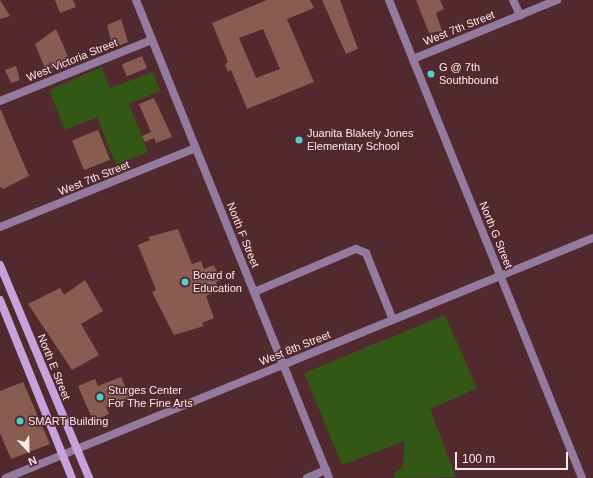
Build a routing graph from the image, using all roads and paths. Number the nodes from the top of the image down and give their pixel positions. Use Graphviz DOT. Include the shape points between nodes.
graph roads {
  1 [pos="136,0"];
  2 [pos="389,0"];
  3 [pos="513,0"];
  4 [pos="557,0"];
  5 [pos="520,15"];
  6 [pos="152,40"];
  7 [pos="413,59"];
  8 [pos="0,101"];
  9 [pos="196,148"];
  10 [pos="0,227"];
  11 [pos="593,238"];
  12 [pos="0,265"];
  13 [pos="500,276"];
  14 [pos="254,292"];
  15 [pos="0,300"];
  16 [pos="393,320"];
  17 [pos="283,365"];
  18 [pos="77,449"];
  19 [pos="62,455"];
  20 [pos="326,470"];
  21 [pos="6,478"];
  22 [pos="72,478"];
  23 [pos="89,478"];
  24 [pos="306,478"];
  25 [pos="329,478"];
  26 [pos="582,478"];
  1 -- 6 [label="street, North F Street"];
  2 -- 7 [label="street, North G Street"];
  3 -- 5 [label="street"];
  4 -- 5 [label="street, West 7th Street"];
  5 -- 7 [label="street, West 7th Street"];
  6 -- 8 [label="street, West Victoria Street"];
  6 -- 9 [label="street, North F Street"];
  7 -- 13 [label="street, North G Street"];
  9 -- 10 [label="street, West 7th Street"];
  9 -- 14 [label="street, North F Street"];
  11 -- 13 [label="street, West 8th Street"];
  12 -- 18 [label="main road, North E Street"];
  13 -- 16 [label="street, West 8th Street"];
  13 -- 26 [label="street, North G Street"];
  14 -- 16 [label="street" via="356,249 366,253"];
  14 -- 17 [label="street, North F Street"];
  15 -- 19 [label="main road"];
  16 -- 17 [label="street, West 8th Street"];
  17 -- 18 [label="street, West 8th Street"];
  17 -- 20 [label="street, North F Street"];
  18 -- 19 [label="street, West 8th Street"];
  18 -- 23 [label="main road, North E Street"];
  19 -- 21 [label="street, West 8th Street"];
  19 -- 22 [label="main road"];
  20 -- 24 [label="street"];
  20 -- 25 [label="street, North F Street"];
}
